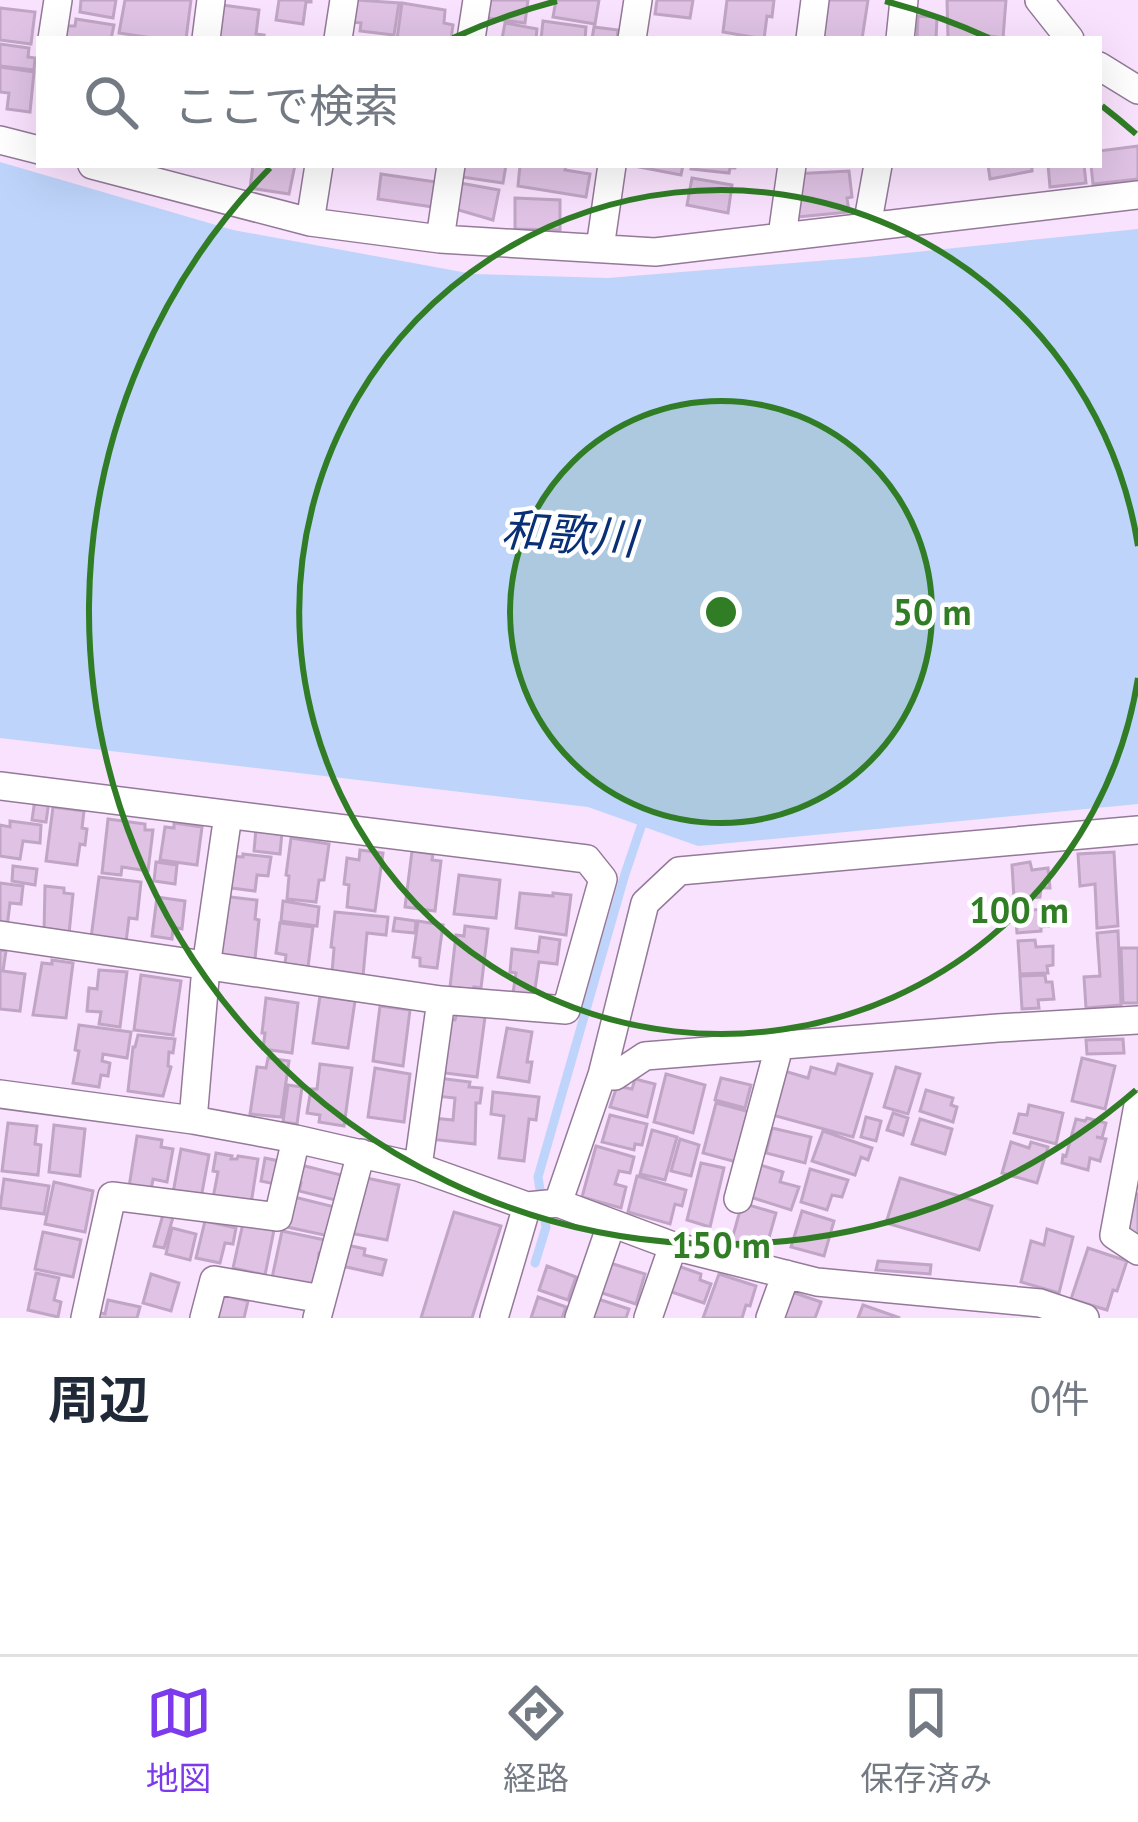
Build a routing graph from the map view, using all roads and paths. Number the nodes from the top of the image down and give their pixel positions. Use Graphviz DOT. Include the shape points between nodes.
graph roads {
  1 [pos="58,0"];
  2 [pos="212,0"];
  3 [pos="344,0"];
  4 [pos="477,0"];
  5 [pos="638,0"];
  6 [pos="815,0"];
  7 [pos="904,0"];
  8 [pos="1039,0"];
  9 [pos="52,36"];
  10 [pos="206,36"];
  11 [pos="338,36"];
  12 [pos="471,36"];
  13 [pos="632,36"];
  14 [pos="809,36"];
  15 [pos="900,36"];
  16 [pos="1068,36"];
  17 [pos="1102,68"];
  18 [pos="1138,90"];
  19 [pos="0,140"];
  20 [pos="36,140"];
  21 [pos="113,168"];
  22 [pos="319,168"];
  23 [pos="451,168"];
  24 [pos="613,168"];
  25 [pos="792,168"];
  26 [pos="877,168"];
  27 [pos="185,178"];
  28 [pos="1138,195"];
  29 [pos="310,222"];
  30 [pos="867,226"];
  31 [pos="782,236"];
  32 [pos="440,239"];
  33 [pos="600,248"];
  34 [pos="0,786"];
  35 [pos="228,815"];
  36 [pos="1138,830"];
  37 [pos="0,935"];
  38 [pos="206,968"];
  39 [pos="441,1000"];
  40 [pos="1138,1020"];
  41 [pos="779,1047"];
  42 [pos="602,1075"];
  43 [pos="0,1094"];
  44 [pos="193,1120"];
  45 [pos="1137,1120"];
  46 [pos="296,1139"];
  47 [pos="361,1153"];
  48 [pos="418,1167"];
  49 [pos="738,1199"];
  50 [pos="558,1203"];
  51 [pos="527,1206"];
  52 [pos="611,1225"];
  53 [pos="673,1246"];
  54 [pos="1138,1251"];
  55 [pos="786,1274"];
  56 [pos="968,1306"];
  57 [pos="320,1308"];
  58 [pos="1037,1311"];
  59 [pos="85,1318"];
  60 [pos="204,1318"];
  61 [pos="494,1318"];
  62 [pos="579,1318"];
  63 [pos="648,1318"];
  64 [pos="770,1318"];
  65 [pos="1085,1318"];
  1 -- 9 [label="street"];
  2 -- 10 [label="street"];
  3 -- 11 [label="street"];
  4 -- 12 [label="street"];
  5 -- 13 [label="street"];
  6 -- 14 [label="street"];
  7 -- 15 [label="street"];
  8 -- 16 [label="street"];
  17 -- 18 [label="street"];
  19 -- 20 [label="street"];
  21 -- 27 [label="street"];
  22 -- 29 [label="street"];
  23 -- 32 [label="street"];
  24 -- 33 [label="street"];
  25 -- 31 [label="street"];
  26 -- 30 [label="street"];
  27 -- 29 [label="street"];
  28 -- 30 [label="street"];
  29 -- 32 [label="street"];
  30 -- 31 [label="street"];
  31 -- 33 [label="street" via="655,252"];
  32 -- 33 [label="street"];
  34 -- 35 [label="street"];
  35 -- 38 [label="street"];
  35 -- 39 [label="street" via="587,859 603,880 566,1010"];
  36 -- 42 [label="street" via="680,872 645,903"];
  37 -- 38 [label="street"];
  38 -- 39 [label="street"];
  38 -- 44 [label="street"];
  39 -- 48 [label="street"];
  40 -- 41 [label="street"];
  41 -- 42 [label="street" via="645,1056 615,1076"];
  41 -- 49 [label="street"];
  42 -- 50 [label="street"];
  43 -- 44 [label="street"];
  44 -- 46 [label="street"];
  45 -- 54 [label="street" via="1114,1235"];
  46 -- 47 [label="street"];
  46 -- 59 [label="street" via="278,1217 112,1196"];
  47 -- 48 [label="street"];
  47 -- 57 [label="street"];
  48 -- 51 [label="street"];
  50 -- 51 [label="street"];
  50 -- 52 [label="street"];
  51 -- 61 [label="street"];
  52 -- 53 [label="street"];
  52 -- 62 [label="street"];
  53 -- 55 [label="street"];
  53 -- 63 [label="street"];
  55 -- 56 [label="street"];
  55 -- 64 [label="street"];
  56 -- 58 [label="street"];
  57 -- 60 [label="street" via="214,1280"];
  58 -- 65 [label="street"];
}
